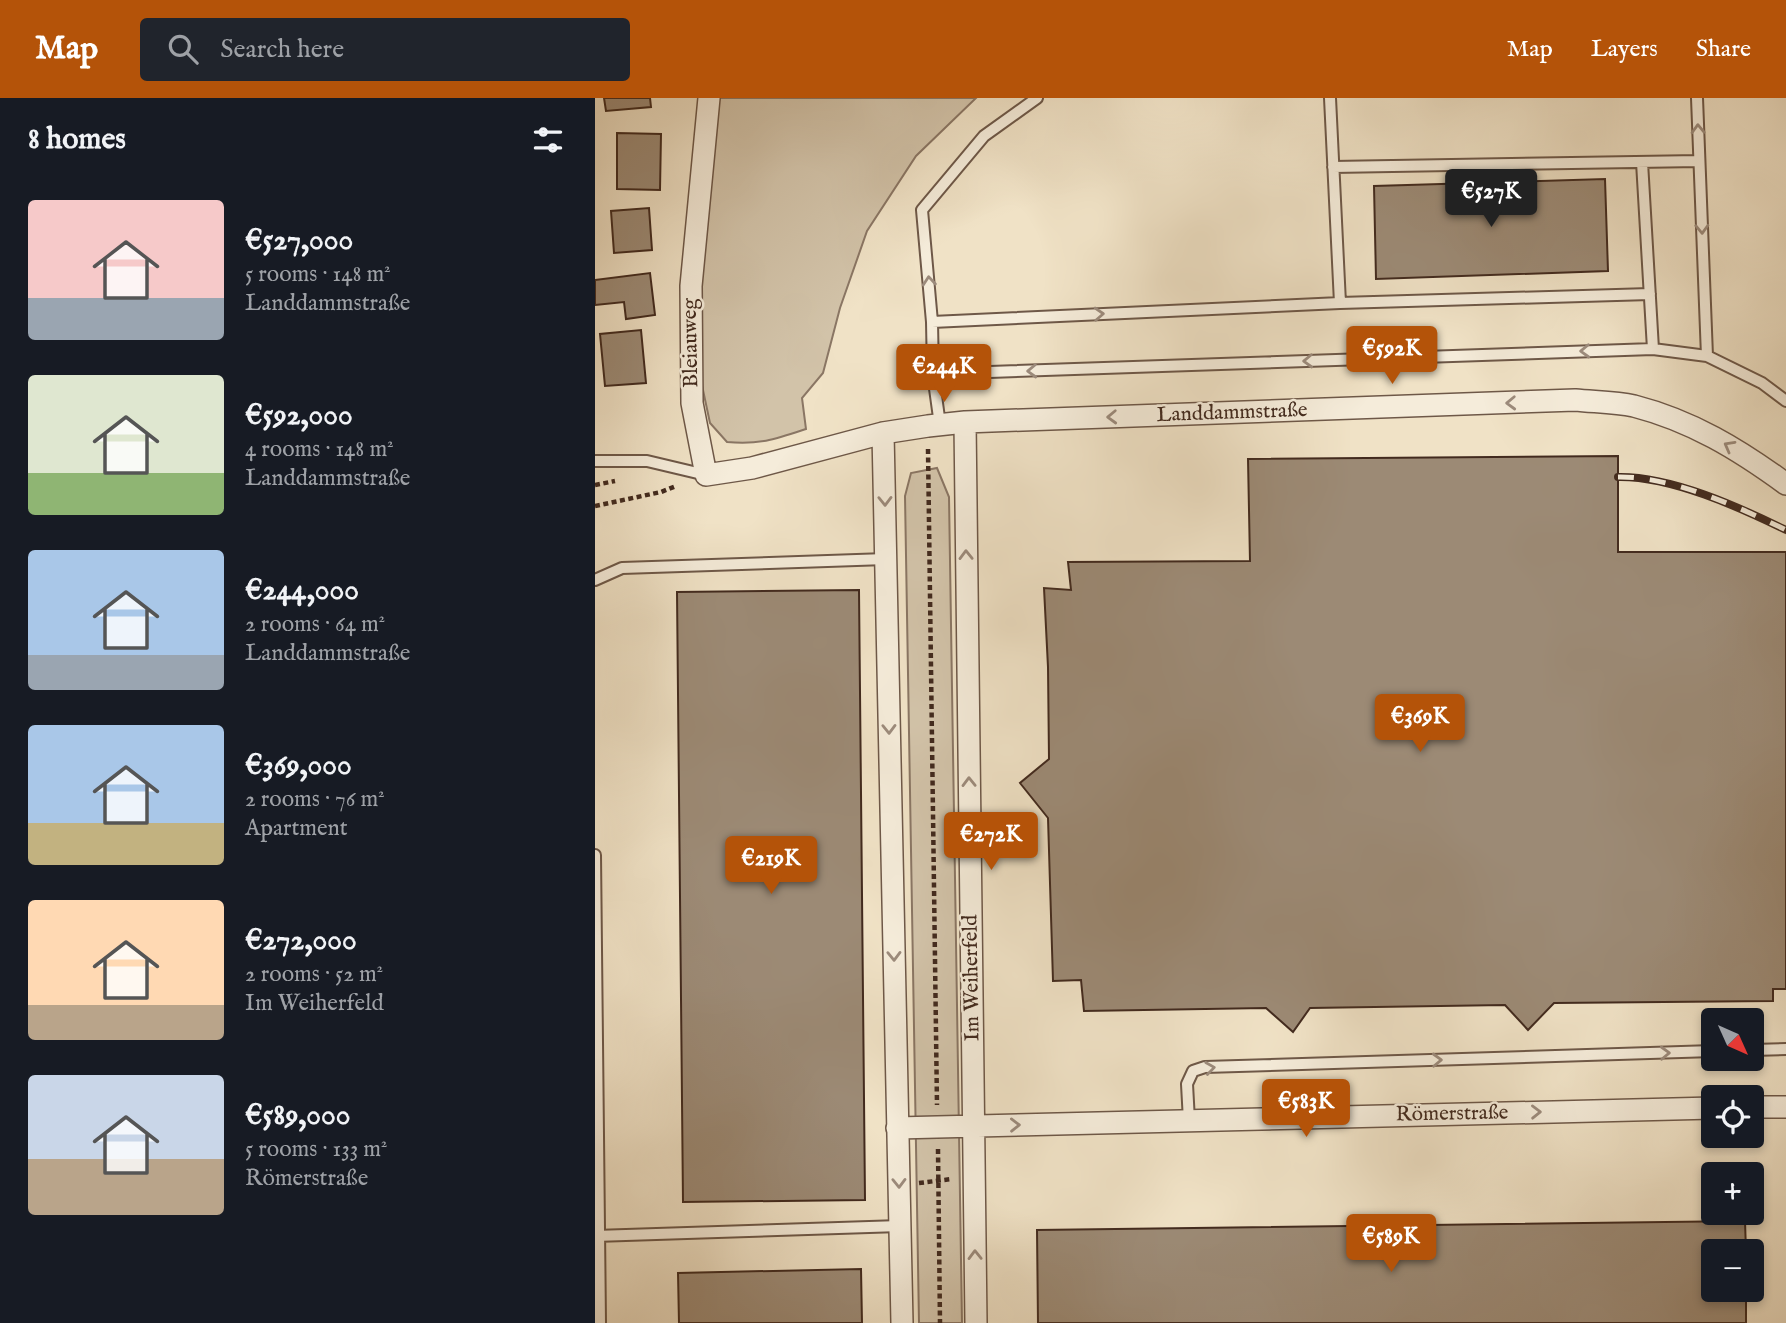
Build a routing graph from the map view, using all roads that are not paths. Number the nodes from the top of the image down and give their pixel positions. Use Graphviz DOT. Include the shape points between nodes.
graph roads {
  1 [pos="709,98"];
  2 [pos="1037,98"];
  3 [pos="1330,98"];
  4 [pos="1697,98"];
  5 [pos="1699,161"];
  6 [pos="1642,162"];
  7 [pos="1333,167"];
  8 [pos="1650,294"];
  9 [pos="1340,303"];
  10 [pos="932,322"];
  11 [pos="1653,349"];
  12 [pos="1707,356"];
  13 [pos="933,374"];
  14 [pos="1786,401"];
  15 [pos="965,422"];
  16 [pos="940,425"];
  17 [pos="883,433"];
  18 [pos="595,461"];
  19 [pos="706,475"];
  20 [pos="1786,484"];
  21 [pos="886,559"];
  22 [pos="595,579"];
  23 [pos="595,855"];
  24 [pos="1786,1049"];
  25 [pos="1764,1050"];
  26 [pos="1701,1051"];
  27 [pos="1764,1107"];
  28 [pos="1786,1107"];
  29 [pos="1701,1108"];
  30 [pos="1189,1121"];
  31 [pos="974,1126"];
  32 [pos="897,1128"];
  33 [pos="900,1226"];
  34 [pos="597,1236"];
  35 [pos="600,1323"];
  36 [pos="902,1323"];
  37 [pos="976,1323"];
  1 -- 19 [label="street, Bleiauweg" via="691,286 692,403"];
  10 -- 2 [label="lane, one-way" via="922,210 983,136"];
  3 -- 7 [label="lane"];
  5 -- 4 [label="lane, one-way"];
  5 -- 6 [label="lane"];
  5 -- 12 [label="lane, one-way"];
  6 -- 7 [label="lane"];
  6 -- 8 [label="lane"];
  7 -- 9 [label="lane"];
  8 -- 9 [label="lane"];
  8 -- 11 [label="lane"];
  10 -- 9 [label="lane, one-way"];
  10 -- 13 [label="lane"];
  11 -- 12 [label="lane"];
  11 -- 13 [label="lane, one-way"];
  12 -- 14 [label="lane" via="1762,383"];
  13 -- 16 [label="lane"];
  15 -- 16 [label="street, Landdammstraße"];
  20 -- 15 [label="street, Landdammstraße, one-way" via="1696,427 1632,406 1575,400"];
  31 -- 15 [label="street, Im Weiherfeld, one-way"];
  16 -- 17 [label="street, Landdammstraße"];
  17 -- 19 [label="street, Landdammstraße" via="752,468"];
  17 -- 21 [label="street, one-way"];
  18 -- 19 [label="lane" via="647,461"];
  21 -- 22 [label="lane" via="622,568"];
  21 -- 32 [label="street, one-way"];
  23 -- 34 [label="lane"];
  24 -- 25 [label="lane"];
  30 -- 26 [label="lane, one-way" via="1187,1084 1193,1071 1205,1067"];
  27 -- 28 [label="street"];
  30 -- 29 [label="street, Römerstraße, one-way"];
  31 -- 30 [label="street, Römerstraße, one-way"];
  31 -- 32 [label="street, Römerstraße"];
  37 -- 31 [label="street, Im Weiherfeld, one-way"];
  32 -- 33 [label="street, one-way"];
  33 -- 34 [label="lane"];
  33 -- 36 [label="street"];
  34 -- 35 [label="lane"];
}
